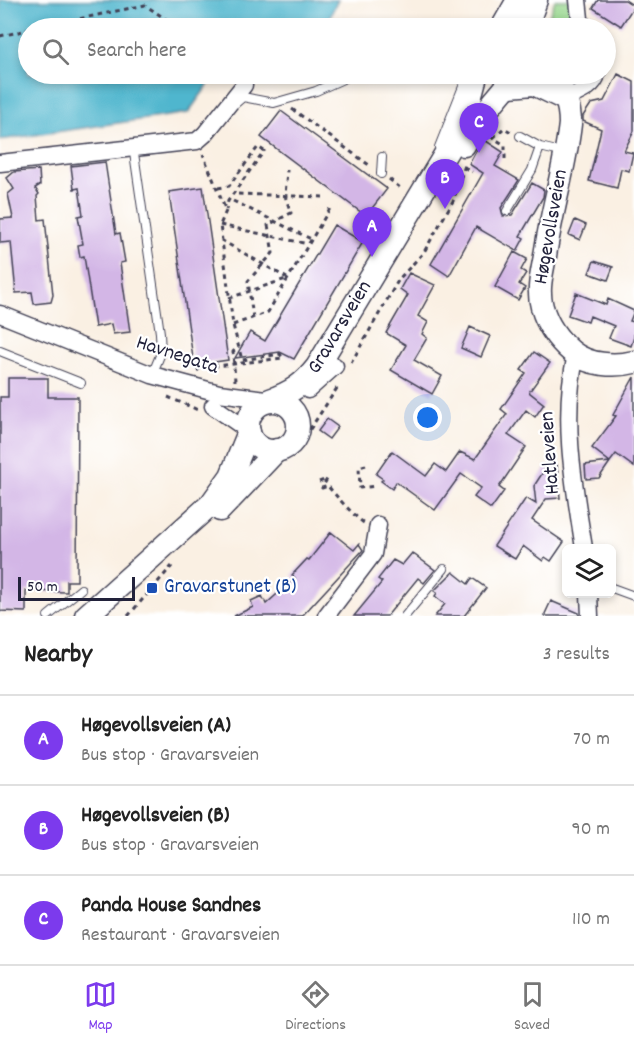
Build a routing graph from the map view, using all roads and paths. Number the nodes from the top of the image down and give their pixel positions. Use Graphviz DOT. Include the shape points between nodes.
graph roads {
  1 [pos="518,0"];
  2 [pos="536,0"];
  3 [pos="578,0"];
  4 [pos="84,18"];
  5 [pos="165,18"];
  6 [pos="508,18"];
  7 [pos="530,18"];
  8 [pos="580,18"];
  9 [pos="18,32"];
  10 [pos="0,36"];
  11 [pos="332,84"];
  12 [pos="472,84"];
  13 [pos="487,84"];
  14 [pos="505,84"];
  15 [pos="510,84"];
  16 [pos="534,84"];
  17 [pos="560,84"];
  18 [pos="593,84"];
  19 [pos="244,86"];
  20 [pos="565,99"];
  21 [pos="289,106"];
  22 [pos="501,130"];
  23 [pos="483,132"];
  24 [pos="520,136"];
  25 [pos="493,138"];
  26 [pos="197,141"];
  27 [pos="132,146"];
  28 [pos="540,147"];
  29 [pos="565,153"];
  30 [pos="382,157"];
  31 [pos="505,162"];
  32 [pos="0,163"];
  33 [pos="464,167"];
  34 [pos="287,170"];
  35 [pos="472,172"];
  36 [pos="381,174"];
  37 [pos="218,188"];
  38 [pos="405,190"];
  39 [pos="238,194"];
  40 [pos="285,196"];
  41 [pos="323,197"];
  42 [pos="233,201"];
  43 [pos="332,205"];
  44 [pos="226,211"];
  45 [pos="507,211"];
  46 [pos="276,222"];
  47 [pos="371,223"];
  48 [pos="220,225"];
  49 [pos="367,230"];
  50 [pos="270,237"];
  51 [pos="311,239"];
  52 [pos="221,240"];
  53 [pos="308,244"];
  54 [pos="263,263"];
  55 [pos="288,279"];
  56 [pos="249,292"];
  57 [pos="229,298"];
  58 [pos="0,314"];
  59 [pos="253,318"];
  60 [pos="233,325"];
  61 [pos="237,347"];
  62 [pos="0,351"];
  63 [pos="576,355"];
  64 [pos="634,362"];
  65 [pos="234,366"];
  66 [pos="335,366"];
  67 [pos="152,375"];
  68 [pos="191,376"];
  69 [pos="81,383"];
  70 [pos="167,397"];
  71 [pos="270,400"];
  72 [pos="206,408"];
  73 [pos="249,432"];
  74 [pos="277,450"];
  75 [pos="366,465"];
  76 [pos="319,482"];
  77 [pos="376,486"];
  78 [pos="378,525"];
  79 [pos="583,544"];
  80 [pos="444,569"];
  81 [pos="81,589"];
  82 [pos="616,589"];
  83 [pos="634,596"];
  84 [pos="589,598"];
  85 [pos="331,615"];
  86 [pos="48,616"];
  87 [pos="86,616"];
  88 [pos="108,616"];
  89 [pos="405,616"];
  90 [pos="590,616"];
  1 -- 6 [label="main road"];
  2 -- 7 [label="main road"];
  3 -- 8 [label="street"];
  4 -- 5 [label="path" via="146,5"];
  9 -- 10 [label="path"];
  11 -- 27 [label="lane" via="274,103 243,97 197,134"];
  12 -- 71 [label="main road, Gravarsveien" via="465,117 452,143 317,367 306,382"];
  13 -- 14 [label="main road" via="492,88"];
  15 -- 66 [label="main road, Gravarsveien" via="477,123"];
  16 -- 20 [label="main road"];
  17 -- 20 [label="main road, Høgevollsveien"];
  18 -- 20 [label="street"];
  19 -- 26 [label="street"];
  20 -- 29 [label="main road, Høgevollsveien" via="570,118"];
  21 -- 36 [label="path"];
  22 -- 25 [label="path"];
  23 -- 25 [label="path"];
  24 -- 28 [label="lane"];
  25 -- 31 [label="path" via="505,145"];
  26 -- 27 [label="street"];
  26 -- 37 [label="path"];
  27 -- 32 [label="street"];
  27 -- 67 [label="lane" via="160,333 161,353"];
  28 -- 29 [label="lane"];
  28 -- 45 [label="lane" via="532,170"];
  29 -- 63 [label="main road, Høgevollsveien" via="540,288 547,322 560,342"];
  30 -- 36 [label="lane"];
  33 -- 35 [label="path"];
  34 -- 40 [label="path"];
  36 -- 38 [label="path"];
  37 -- 44 [label="path"];
  37 -- 44 [label="path" via="229,186 258,147 264,150 228,201"];
  39 -- 40 [label="path"];
  40 -- 41 [label="path"];
  40 -- 46 [label="path" via="291,213"];
  42 -- 46 [label="path"];
  43 -- 51 [label="path"];
  44 -- 48 [label="path"];
  46 -- 50 [label="path" via="268,225"];
  46 -- 51 [label="path"];
  47 -- 49 [label="path"];
  48 -- 50 [label="path"];
  48 -- 52 [label="path"];
  50 -- 53 [label="path"];
  50 -- 54 [label="path" via="273,253"];
  51 -- 53 [label="path"];
  52 -- 54 [label="path"];
  52 -- 57 [label="path"];
  53 -- 55 [label="path"];
  54 -- 55 [label="path"];
  54 -- 56 [label="path" via="248,281"];
  55 -- 56 [label="path"];
  55 -- 59 [label="path" via="268,312"];
  56 -- 57 [label="path"];
  56 -- 59 [label="path"];
  57 -- 60 [label="path"];
  58 -- 67 [label="street, Havnegata"];
  59 -- 60 [label="path"];
  60 -- 61 [label="path"];
  61 -- 65 [label="path" via="233,352"];
  61 -- 65 [label="path" via="242,360 280,354 283,358"];
  62 -- 69 [label="lane"];
  63 -- 64 [label="main road, Høgevollsveien" via="610,364"];
  63 -- 79 [label="street, Hatleveien" via="570,378 570,442"];
  65 -- 68 [label="path" via="200,368"];
  66 -- 71 [label="street, Havnegata" via="296,401"];
  67 -- 71 [label="street, Havnegata" via="219,393"];
  70 -- 72 [label="path"];
  72 -- 73 [label="street, Havnegata"];
  73 -- 74 [label="main road" via="257,444"];
  73 -- 74 [label="main road" via="250,416 260,404 284,403 295,413 298,428 291,443"];
  73 -- 87 [label="main road" via="231,476 211,504"];
  74 -- 88 [label="main road" via="246,485"];
  75 -- 77 [label="path" via="359,468 360,488"];
  76 -- 78 [label="path" via="327,479 322,488 328,486 361,523"];
  78 -- 85 [label="street" via="374,554"];
  80 -- 89 [label="lane"];
  81 -- 86 [label="lane"];
  82 -- 83 [label="lane"];
  84 -- 90 [label="street"];
}
